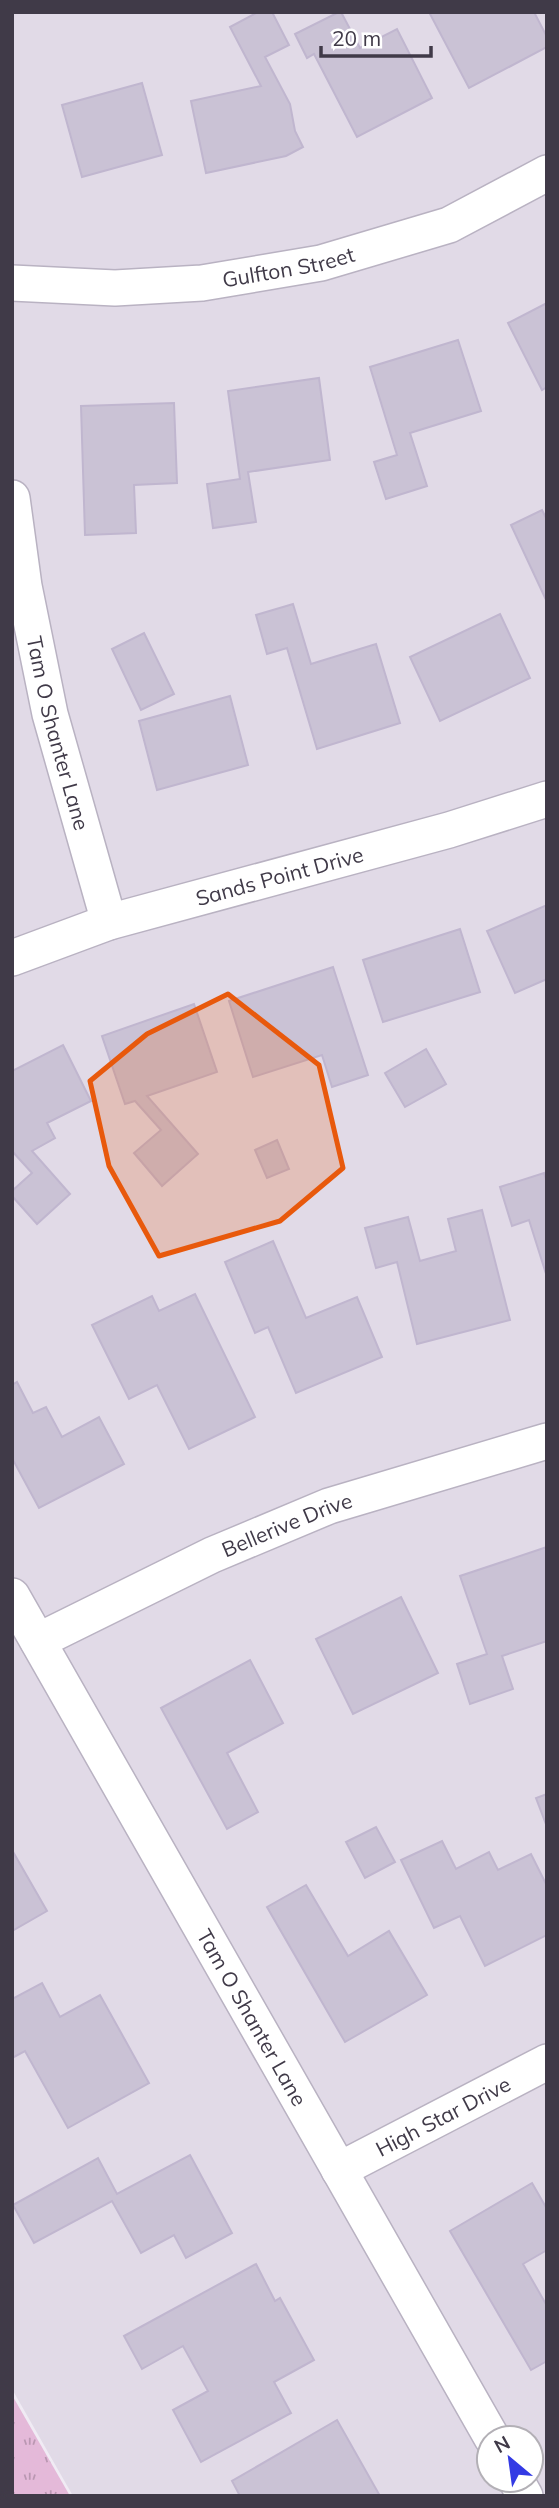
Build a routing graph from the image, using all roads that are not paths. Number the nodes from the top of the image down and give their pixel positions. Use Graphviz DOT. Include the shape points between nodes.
graph roads {
  1 [pos="547,173"];
  2 [pos="12,283"];
  3 [pos="12,498"];
  4 [pos="547,799"];
  5 [pos="109,922"];
  6 [pos="12,958"];
  7 [pos="547,1441"];
  8 [pos="12,1596"];
  9 [pos="38,1641"];
  10 [pos="547,2062"];
  11 [pos="339,2170"];
  12 [pos="484,2424"];
  1 -- 2 [label="street, Gulfton Street" via="449,225 321,263 202,283 115,288"];
  3 -- 5 [label="street, Tam O Shanter Lane" via="50,714"];
  4 -- 5 [label="street, Sands Point Drive" via="449,831"];
  5 -- 6 [label="street, Sands Point Drive"];
  7 -- 9 [label="street, Bellerive Drive" via="328,1506 212,1555"];
  8 -- 9 [label="street, Tam O Shanter Lane"];
  9 -- 11 [label="street, Tam O Shanter Lane"];
  10 -- 11 [label="street, High Star Drive"];
  11 -- 12 [label="street, Tam O Shanter Lane"];
}
